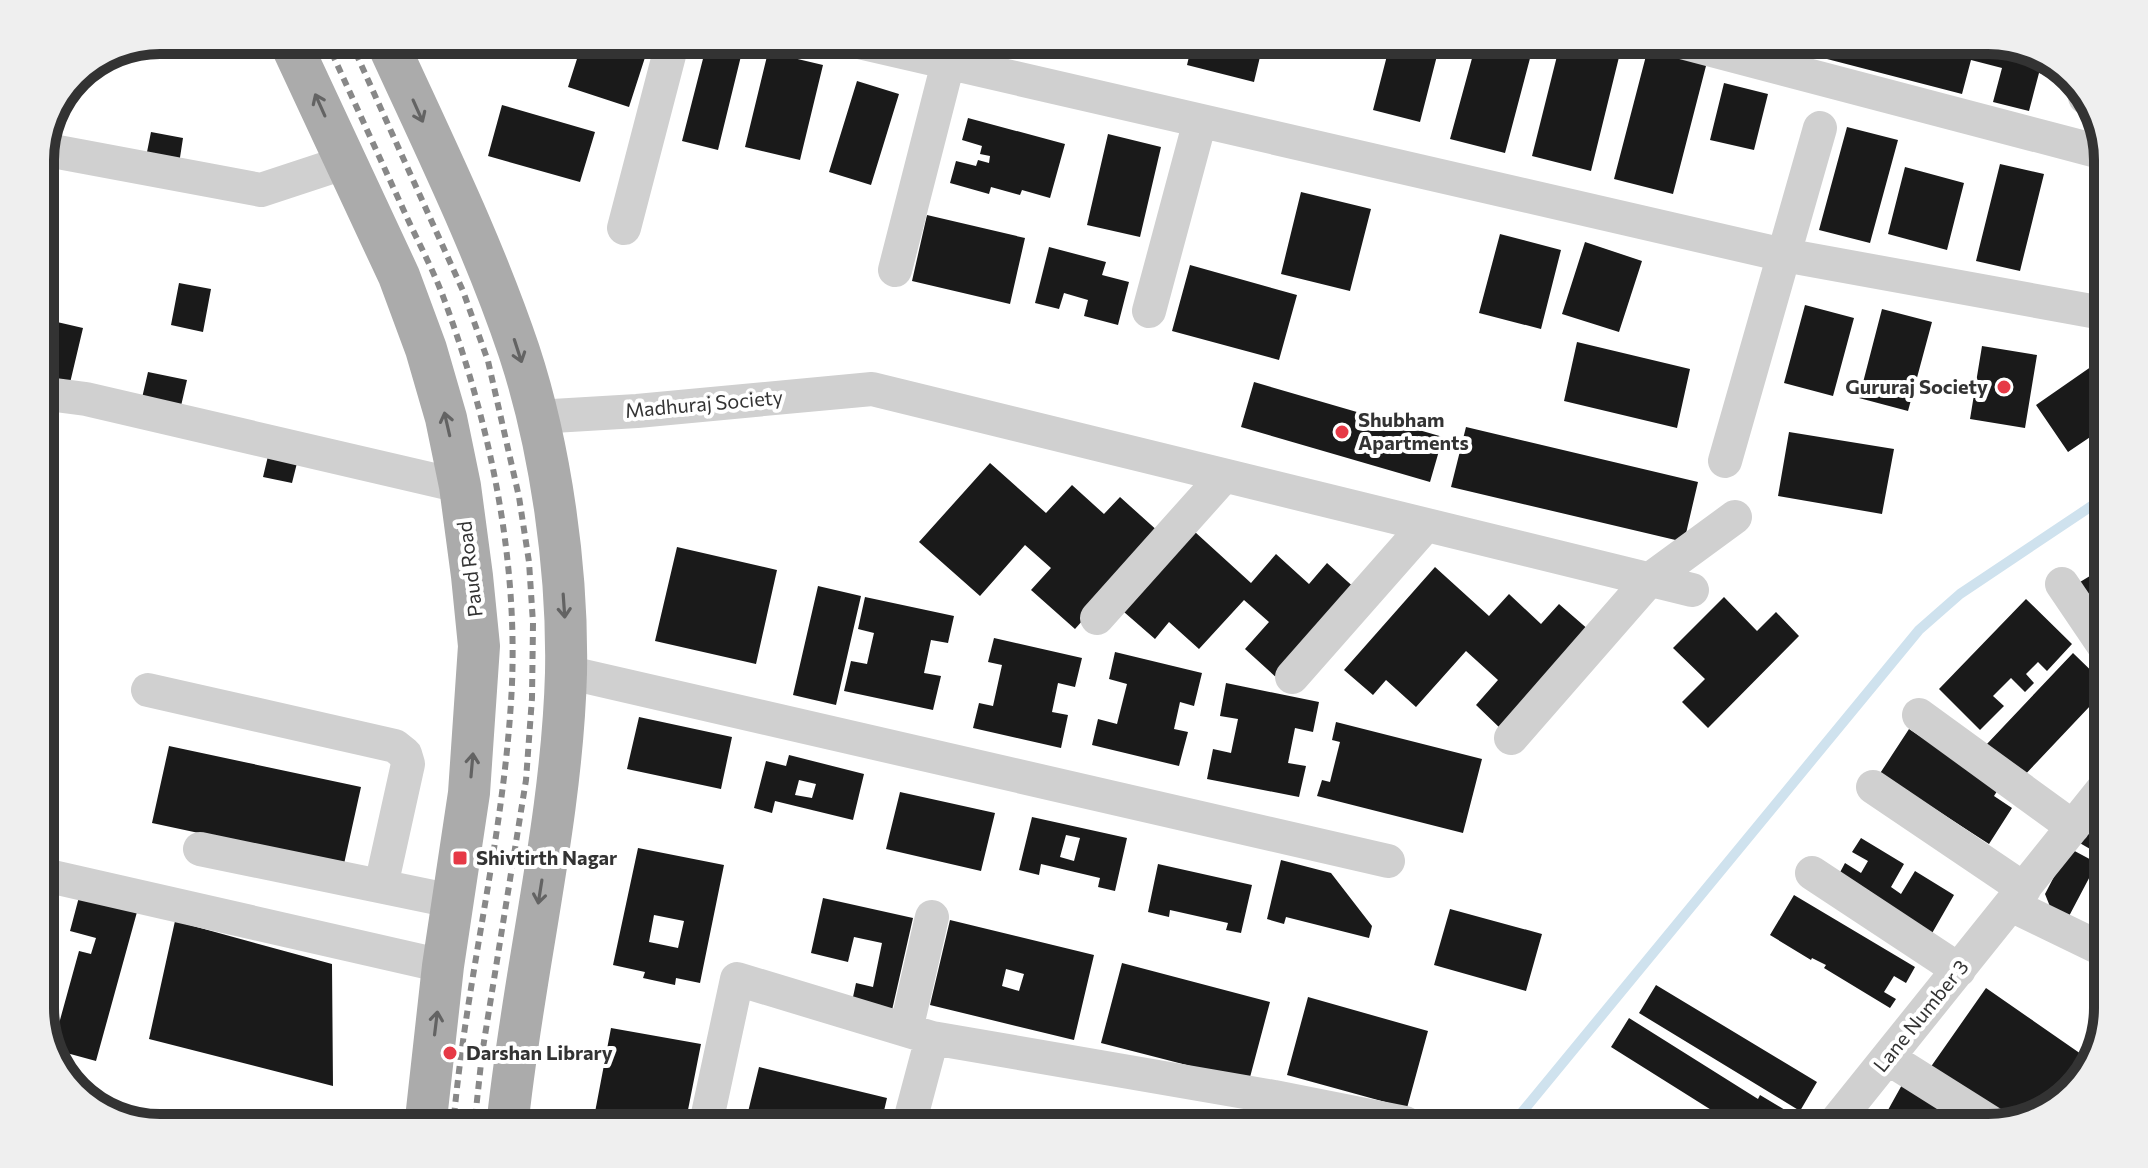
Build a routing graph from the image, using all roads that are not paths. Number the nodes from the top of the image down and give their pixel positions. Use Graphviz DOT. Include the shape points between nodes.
graph roads {
  1 [pos="296,54"];
  2 [pos="392,54"];
  3 [pos="669,54"];
  4 [pos="910,54"];
  5 [pos="1727,54"];
  6 [pos="948,63"];
  7 [pos="1200,121"];
  8 [pos="1820,128"];
  9 [pos="2094,150"];
  10 [pos="54,151"];
  11 [pos="346,162"];
  12 [pos="624,228"];
  13 [pos="1784,255"];
  14 [pos="895,270"];
  15 [pos="1149,311"];
  16 [pos="2094,311"];
  17 [pos="54,395"];
  18 [pos="536,417"];
  19 [pos="1725,461"];
  20 [pos="1224,476"];
  21 [pos="460,486"];
  22 [pos="1735,517"];
  23 [pos="1425,526"];
  24 [pos="1649,580"];
  25 [pos="2062,584"];
  26 [pos="1692,590"];
  27 [pos="1097,618"];
  28 [pos="2094,631"];
  29 [pos="566,672"];
  30 [pos="1292,677"];
  31 [pos="148,690"];
  32 [pos="1919,715"];
  33 [pos="1511,738"];
  34 [pos="1873,787"];
  35 [pos="2094,806"];
  36 [pos="2073,827"];
  37 [pos="200,849"];
  38 [pos="1388,861"];
  39 [pos="1812,873"];
  40 [pos="54,877"];
  41 [pos="381,886"];
  42 [pos="2018,897"];
  43 [pos="452,901"];
  44 [pos="932,917"];
  45 [pos="2094,943"];
  46 [pos="443,966"];
  47 [pos="1959,970"];
  48 [pos="919,1034"];
  49 [pos="1888,1058"];
  50 [pos="1272,1112"];
  51 [pos="427,1114"];
  52 [pos="508,1114"];
  53 [pos="708,1114"];
  54 [pos="910,1114"];
  55 [pos="1296,1114"];
  56 [pos="1847,1114"];
  57 [pos="1977,1114"];
  11 -- 1 [label="main road, Paud Road, one-way"];
  2 -- 18 [label="main road, one-way" via="492,278"];
  3 -- 12 [label="street"];
  4 -- 6 [label="street"];
  5 -- 9 [label="street"];
  6 -- 7 [label="street"];
  6 -- 14 [label="street"];
  7 -- 13 [label="street"];
  7 -- 15 [label="street"];
  8 -- 13 [label="street"];
  10 -- 11 [label="street" via="261,190"];
  21 -- 11 [label="main road, Paud Road, one-way" via="426,349"];
  13 -- 16 [label="street"];
  13 -- 19 [label="street"];
  17 -- 21 [label="street"];
  18 -- 20 [label="street, Madhuraj Society" via="872,389"];
  18 -- 29 [label="main road, one-way" via="561,556"];
  20 -- 23 [label="street, Madhuraj Society"];
  20 -- 27 [label="street"];
  43 -- 21 [label="main road, Paud Road, one-way" via="469,793 479,646"];
  22 -- 24 [label="street"];
  23 -- 24 [label="street, Madhuraj Society"];
  23 -- 30 [label="street"];
  24 -- 26 [label="street, Madhuraj Society"];
  24 -- 33 [label="street"];
  25 -- 28 [label="street"];
  29 -- 38 [label="street"];
  29 -- 52 [label="main road, one-way" via="557,783"];
  31 -- 41 [label="street" via="395,746 405,754 408,764"];
  32 -- 36 [label="street"];
  34 -- 42 [label="street"];
  35 -- 36 [label="street, Lane Number 3"];
  36 -- 42 [label="street, Lane Number 3"];
  37 -- 41 [label="street"];
  39 -- 47 [label="street"];
  40 -- 46 [label="street"];
  41 -- 43 [label="street"];
  42 -- 45 [label="street"];
  42 -- 47 [label="street, Lane Number 3"];
  43 -- 46 [label="main road, Paud Road"];
  44 -- 48 [label="street"];
  51 -- 46 [label="main road, Paud Road, one-way"];
  47 -- 49 [label="street, Lane Number 3"];
  48 -- 50 [label="street"];
  48 -- 53 [label="street" via="737,979"];
  48 -- 54 [label="street"];
  49 -- 56 [label="street, Lane Number 3"];
  49 -- 57 [label="street"];
  50 -- 55 [label="street"];
}
